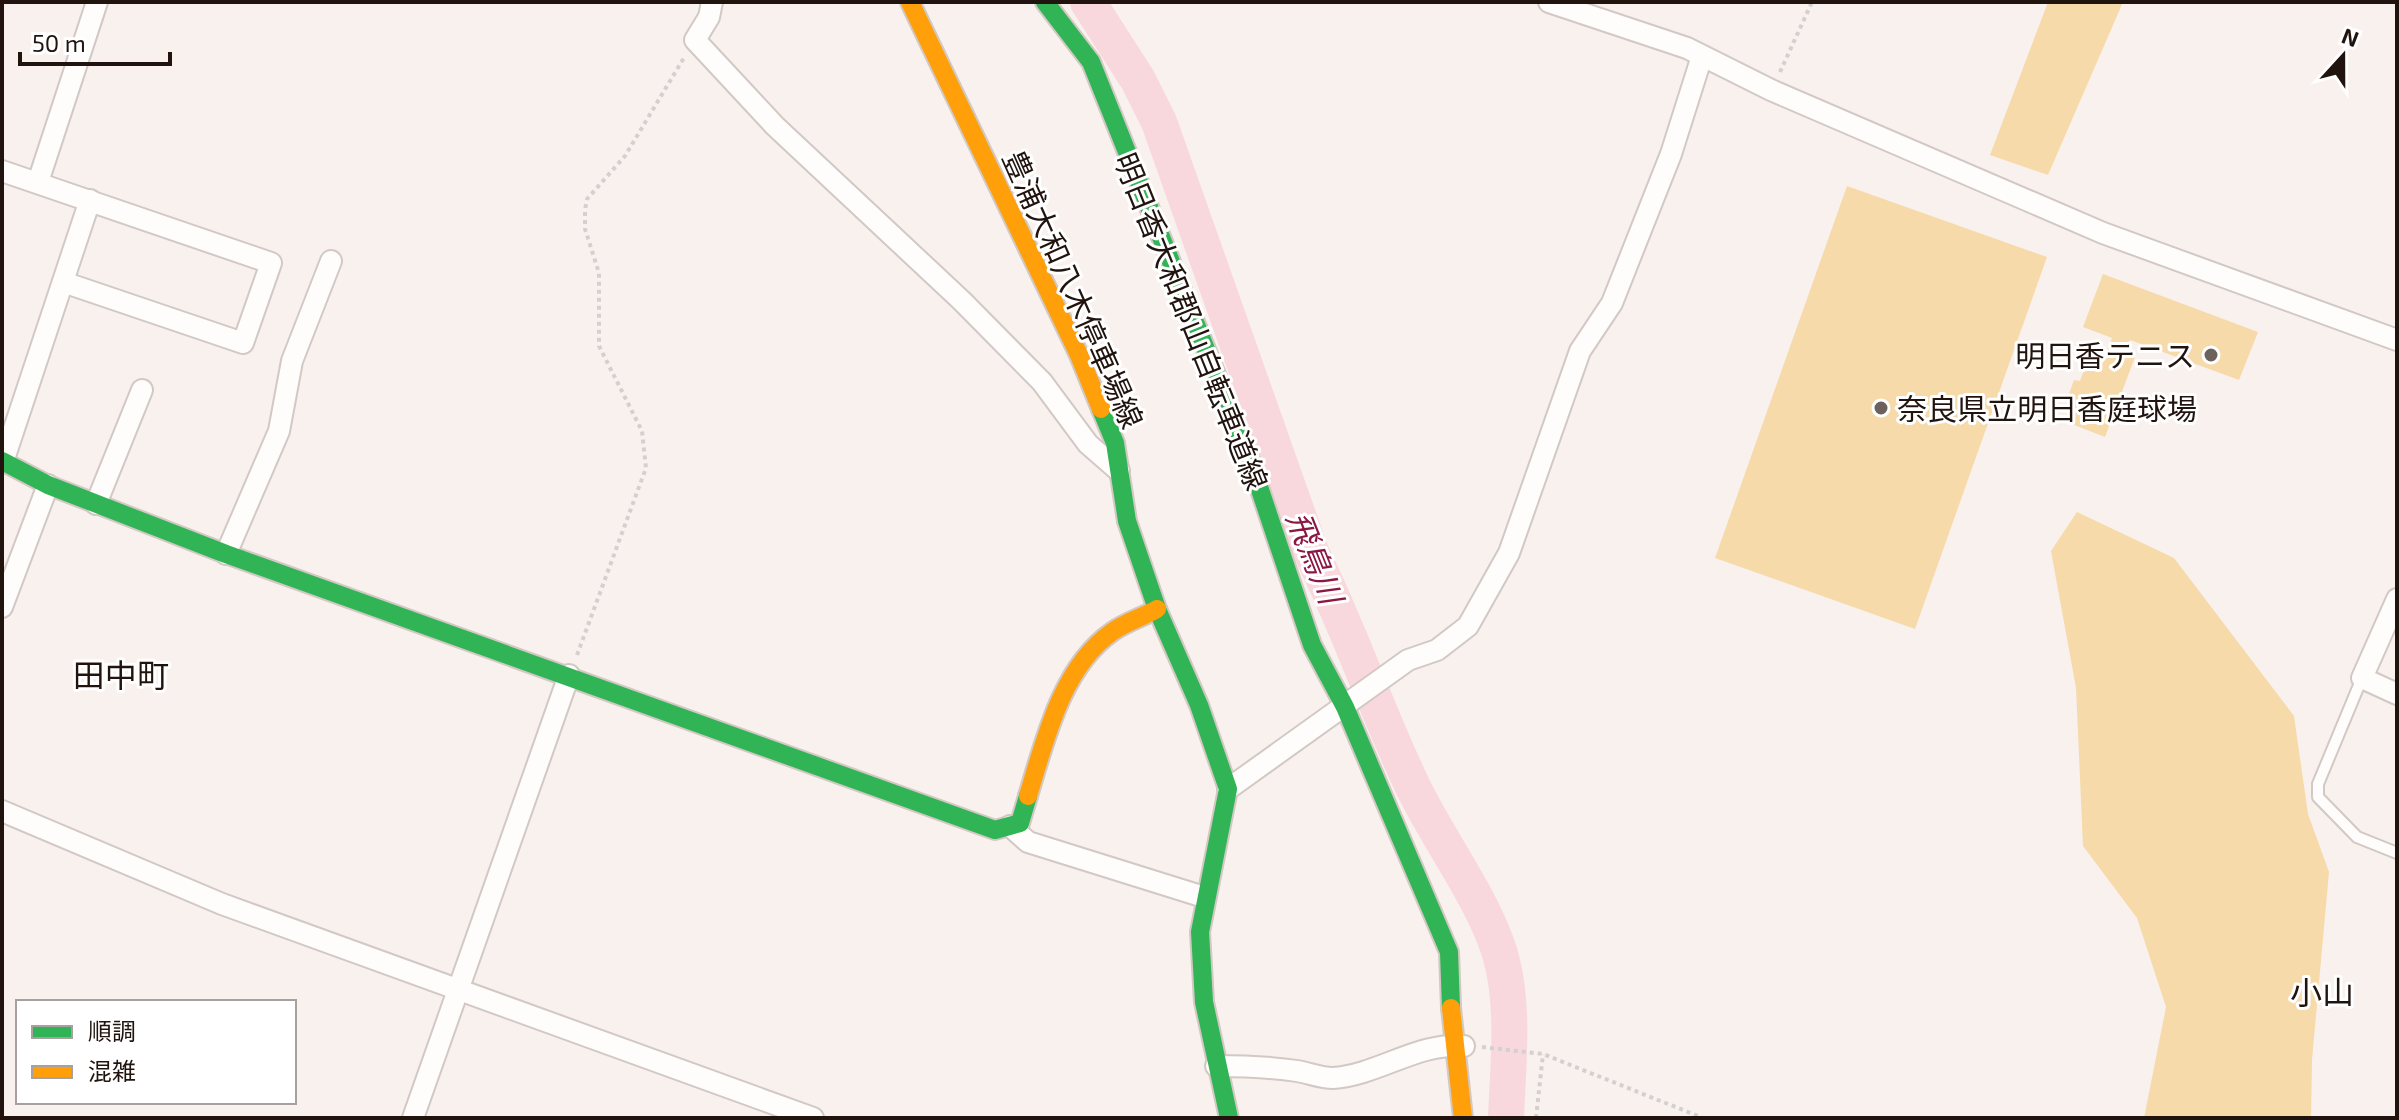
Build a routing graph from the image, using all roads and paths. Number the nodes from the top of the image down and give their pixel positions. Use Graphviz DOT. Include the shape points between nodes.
graph roads {
  1 [pos="97,2"];
  2 [pos="712,2"];
  3 [pos="910,2"];
  4 [pos="1045,2"];
  5 [pos="1549,2"];
  6 [pos="1812,2"];
  7 [pos="695,40"];
  8 [pos="1702,56"];
  9 [pos="1771,90"];
  10 [pos="2,171"];
  11 [pos="38,182"];
  12 [pos="90,200"];
  13 [pos="331,261"];
  14 [pos="63,282"];
  15 [pos="2397,340"];
  16 [pos="142,390"];
  17 [pos="2,461"];
  18 [pos="1119,471"];
  19 [pos="48,485"];
  20 [pos="96,504"];
  21 [pos="226,554"];
  22 [pos="2397,599"];
  23 [pos="2,607"];
  24 [pos="1157,609"];
  25 [pos="569,675"];
  26 [pos="2362,678"];
  27 [pos="2397,694"];
  28 [pos="1349,704"];
  29 [pos="1228,789"];
  30 [pos="2,811"];
  31 [pos="1010,826"];
  32 [pos="2397,853"];
  33 [pos="1204,897"];
  34 [pos="460,989"];
  35 [pos="1459,1045"];
  36 [pos="1543,1054"];
  37 [pos="1216,1066"];
  38 [pos="1225,1116"];
  39 [pos="413,1118"];
  40 [pos="813,1118"];
  41 [pos="1463,1118"];
  42 [pos="1536,1118"];
  43 [pos="1703,1118"];
  1 -- 11 [label="street"];
  2 -- 7 [label="street"];
  3 -- 18 [label="street, 豊浦大和八木停車場線" via="1079,355 1115,443"];
  4 -- 28 [label="street, 明日香大和郡山自転車道線" via="1091,62 1249,457 1312,645"];
  5 -- 8 [label="street"];
  6 -- 9 [label="path"];
  7 -- 18 [label="street" via="775,126 1042,382 1088,444"];
  7 -- 25 [label="path" via="625,156 587,199 585,229 599,273 599,346 642,431 646,468"];
  8 -- 9 [label="street"];
  8 -- 28 [label="street" via="1671,154 1612,303 1580,351 1509,553 1468,626 1437,650 1408,660"];
  9 -- 15 [label="street" via="2103,233"];
  10 -- 11 [label="street"];
  11 -- 12 [label="street"];
  12 -- 14 [label="street"];
  12 -- 14 [label="street" via="271,263 243,343"];
  13 -- 21 [label="street" via="292,361 279,431"];
  14 -- 17 [label="street"];
  16 -- 20 [label="street"];
  17 -- 19 [label="street"];
  18 -- 24 [label="street, 豊浦大和八木停車場線" via="1127,521"];
  19 -- 20 [label="street"];
  19 -- 23 [label="street"];
  20 -- 21 [label="street"];
  21 -- 25 [label="street"];
  22 -- 26 [label="street"];
  24 -- 29 [label="street, 豊浦大和八木停車場線"];
  24 -- 31 [label="street" via="1111,632 1067,687 1020,823"];
  25 -- 31 [label="street" via="995,830"];
  25 -- 34 [label="street"];
  26 -- 27 [label="street"];
  26 -- 32 [label="lane" via="2318,784 2318,797 2357,837"];
  28 -- 29 [label="street"];
  28 -- 35 [label="street, 明日香大和郡山自転車道線" via="1449,952"];
  29 -- 33 [label="street"];
  30 -- 34 [label="street" via="222,904"];
  31 -- 33 [label="street" via="1028,842"];
  33 -- 37 [label="street" via="1204,1002"];
  34 -- 39 [label="street"];
  34 -- 40 [label="street"];
  35 -- 36 [label="path"];
  35 -- 37 [label="street" via="1394,1060 1372,1072 1330,1078"];
  35 -- 41 [label="street, 明日香大和郡山自転車道線"];
  36 -- 42 [label="path"];
  36 -- 43 [label="path"];
  37 -- 38 [label="street"];
}
